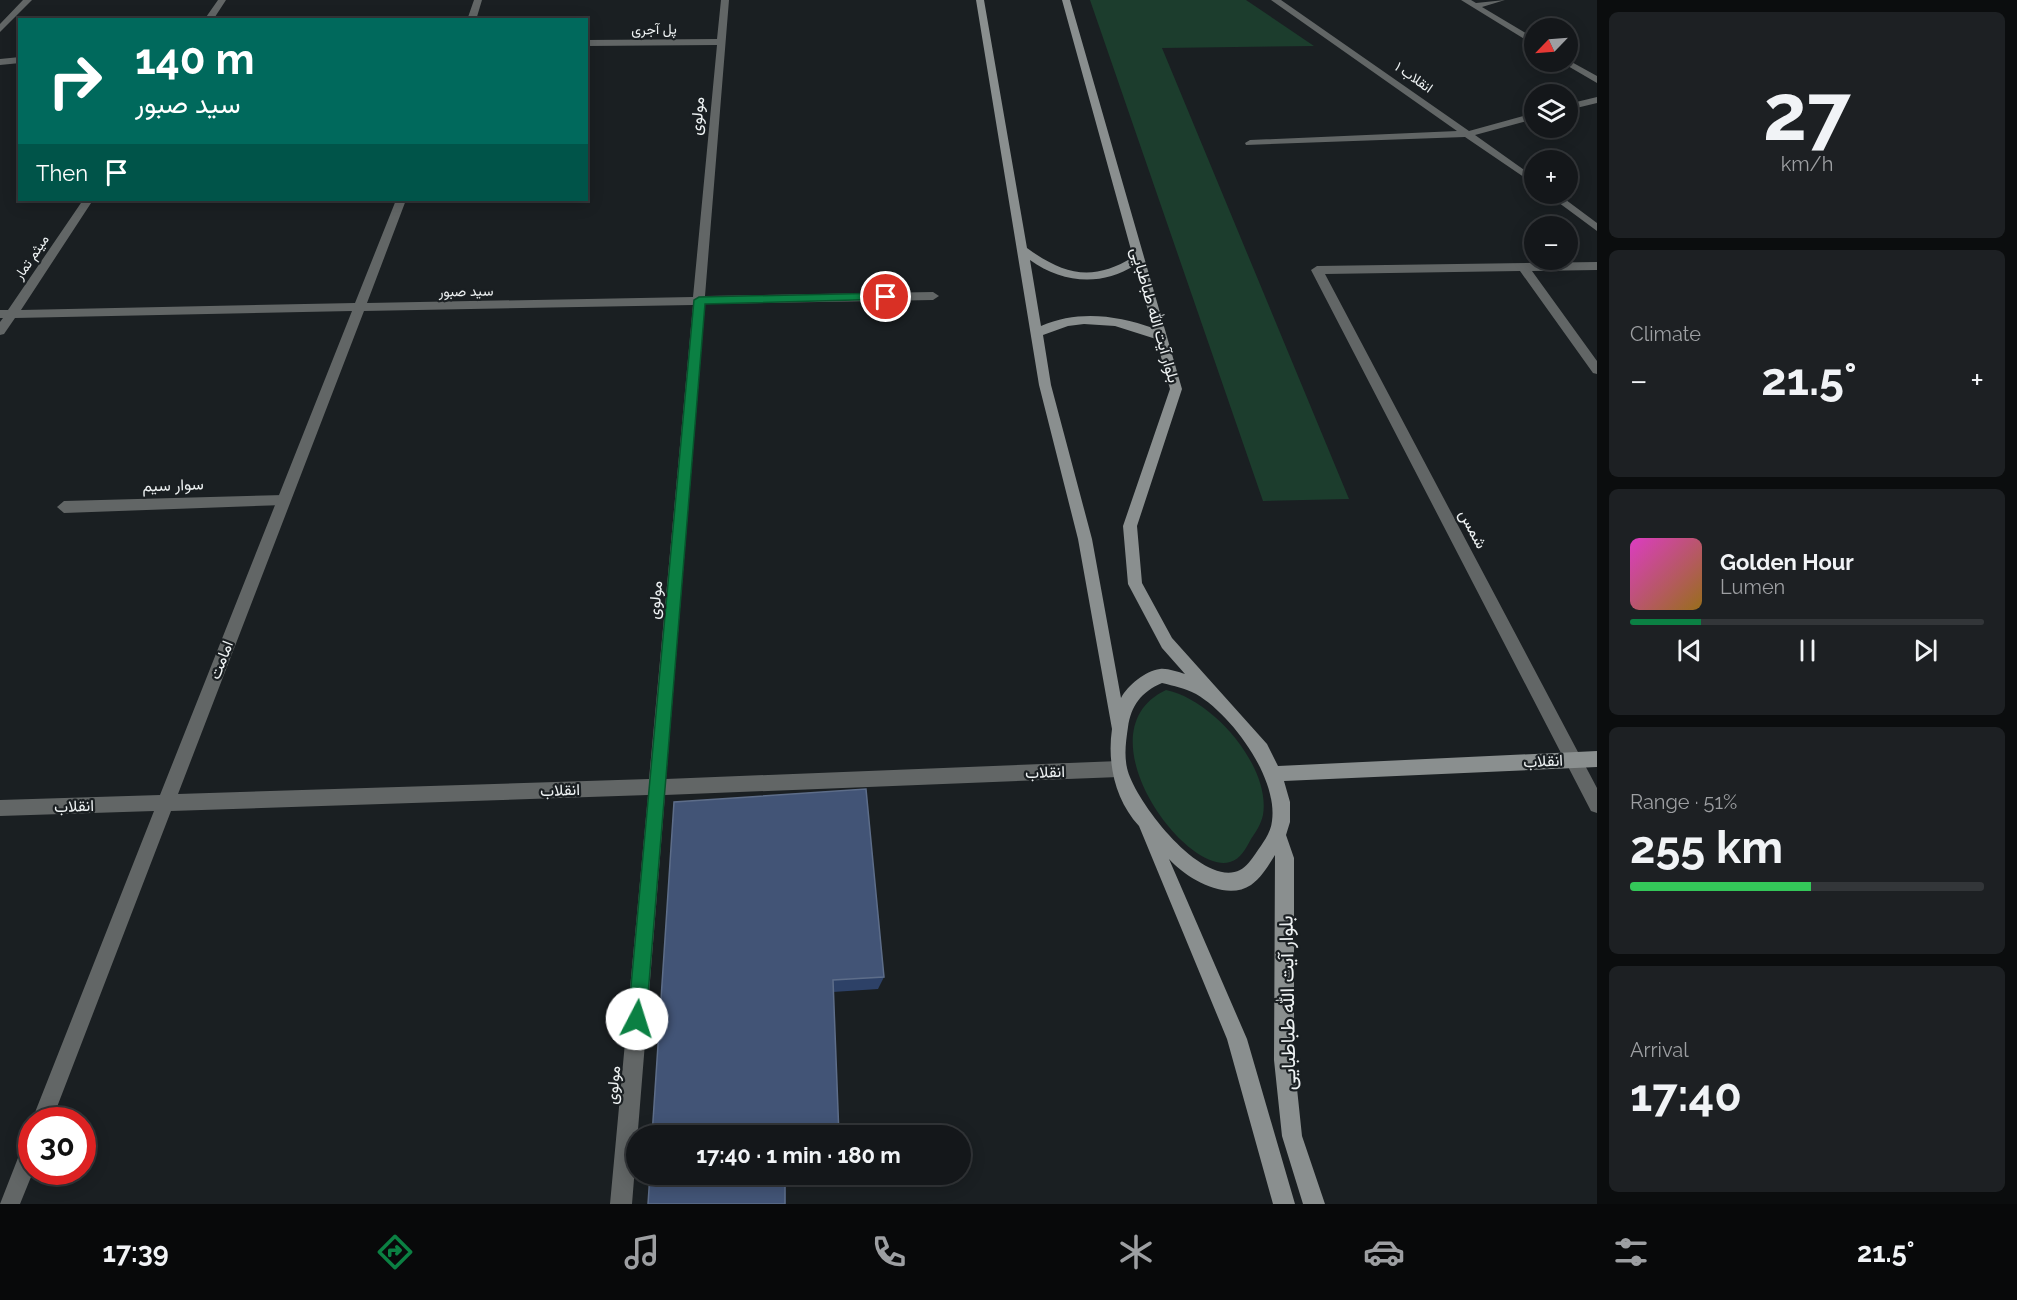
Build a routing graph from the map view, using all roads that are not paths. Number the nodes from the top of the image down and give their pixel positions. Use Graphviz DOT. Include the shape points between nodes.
graph roads {
  1 [pos="28,0"];
  2 [pos="222,0"];
  3 [pos="478,0"];
  4 [pos="725,0"];
  5 [pos="980,0"];
  6 [pos="1066,0"];
  7 [pos="1275,0"];
  8 [pos="1466,0"];
  9 [pos="1501,0"];
  10 [pos="1475,6"];
  11 [pos="209,18"];
  12 [pos="472,18"];
  13 [pos="0,29"];
  14 [pos="1524,36"];
  15 [pos="722,42"];
  16 [pos="588,43"];
  17 [pos="18,60"];
  18 [pos="0,62"];
  19 [pos="1578,69"];
  20 [pos="1597,80"];
  21 [pos="1597,100"];
  22 [pos="1578,105"];
  23 [pos="1524,119"];
  24 [pos="1469,134"];
  25 [pos="1250,142"];
  26 [pos="1524,174"];
  27 [pos="87,201"];
  28 [pos="401,201"];
  29 [pos="1565,204"];
  30 [pos="1597,228"];
  31 [pos="1022,249"];
  32 [pos="1139,258"];
  33 [pos="1597,266"];
  34 [pos="1522,267"];
  35 [pos="933,296"];
  36 [pos="699,300"];
  37 [pos="358,308"];
  38 [pos="6,314"];
  39 [pos="0,331"];
  40 [pos="1036,333"];
  41 [pos="1162,338"];
  42 [pos="1597,370"];
  43 [pos="284,500"];
  44 [pos="64,507"];
  45 [pos="1226,709"];
  46 [pos="1118,728"];
  47 [pos="1573,759"];
  48 [pos="1597,759"];
  49 [pos="1119,769"];
  50 [pos="1273,774"];
  51 [pos="657,787"];
  52 [pos="166,803"];
  53 [pos="1597,805"];
  54 [pos="0,808"];
  55 [pos="1142,817"];
  56 [pos="1276,835"];
  57 [pos="47,1107"];
  58 [pos="18,1182"];
  59 [pos="9,1204"];
  60 [pos="621,1204"];
  61 [pos="1284,1204"];
  62 [pos="1314,1204"];
  1 -- 13 [label="street"];
  2 -- 11 [label="street"];
  3 -- 12 [label="street"];
  4 -- 15 [label="street, مولوی"];
  5 -- 31 [label="main road"];
  6 -- 32 [label="main road, بلوار آیت الله طباطبایی"];
  7 -- 24 [label="street, انقلاب ۱"];
  8 -- 10 [label="street"];
  9 -- 10 [label="street"];
  10 -- 14 [label="street"];
  15 -- 16 [label="street, پل آجری"];
  15 -- 36 [label="street, مولوی"];
  17 -- 18 [label="street"];
  19 -- 20 [label="street"];
  21 -- 22 [label="street"];
  23 -- 24 [label="street"];
  24 -- 25 [label="street"];
  24 -- 26 [label="street, انقلاب ۱"];
  27 -- 38 [label="street, میثم تمار"];
  28 -- 37 [label="street, امامت"];
  29 -- 30 [label="street"];
  31 -- 32 [label="main road" via="1041,265 1068,275 1097,277 1122,271"];
  31 -- 40 [label="main road"];
  32 -- 41 [label="main road, بلوار آیت الله طباطبایی"];
  33 -- 34 [label="street"];
  34 -- 42 [label="street"];
  34 -- 47 [label="street, شمس" via="1317,270"];
  35 -- 36 [label="street, سید صبور"];
  36 -- 37 [label="street, سید صبور"];
  36 -- 51 [label="street, مولوی"];
  37 -- 38 [label="street, سید صبور"];
  37 -- 43 [label="street, امامت"];
  38 -- 39 [label="street, میثم تمار"];
  40 -- 41 [label="main road" via="1061,322 1091,319 1127,323"];
  40 -- 46 [label="main road" via="1045,385 1085,539"];
  41 -- 45 [label="main road, بلوار آیت الله طباطبایی" via="1176,389 1130,526 1135,584 1167,643"];
  43 -- 44 [label="street, سوار سیم"];
  43 -- 52 [label="street, امامت"];
  45 -- 46 [label="main road" via="1203,690 1161,676 1145,683 1130,697"];
  45 -- 50 [label="main road" via="1261,749"];
  46 -- 49 [label="main road"];
  47 -- 48 [label="main road, انقلاب"];
  47 -- 50 [label="main road, انقلاب"];
  47 -- 53 [label="street, شمس"];
  49 -- 51 [label="street, انقلاب"];
  49 -- 55 [label="main road"];
  50 -- 56 [label="main road" via="1281,802"];
  51 -- 52 [label="street, انقلاب"];
  51 -- 60 [label="street, مولوی"];
  52 -- 54 [label="street, انقلاب"];
  52 -- 57 [label="street, امامت"];
  55 -- 56 [label="main road" via="1180,858 1204,876 1227,881 1244,879 1258,866"];
  55 -- 61 [label="main road" via="1237,1039"];
  56 -- 62 [label="main road, بلوار آیت الله طباطبایی" via="1285,858 1284,1060 1292,1136"];
  58 -- 59 [label="street"];
}
